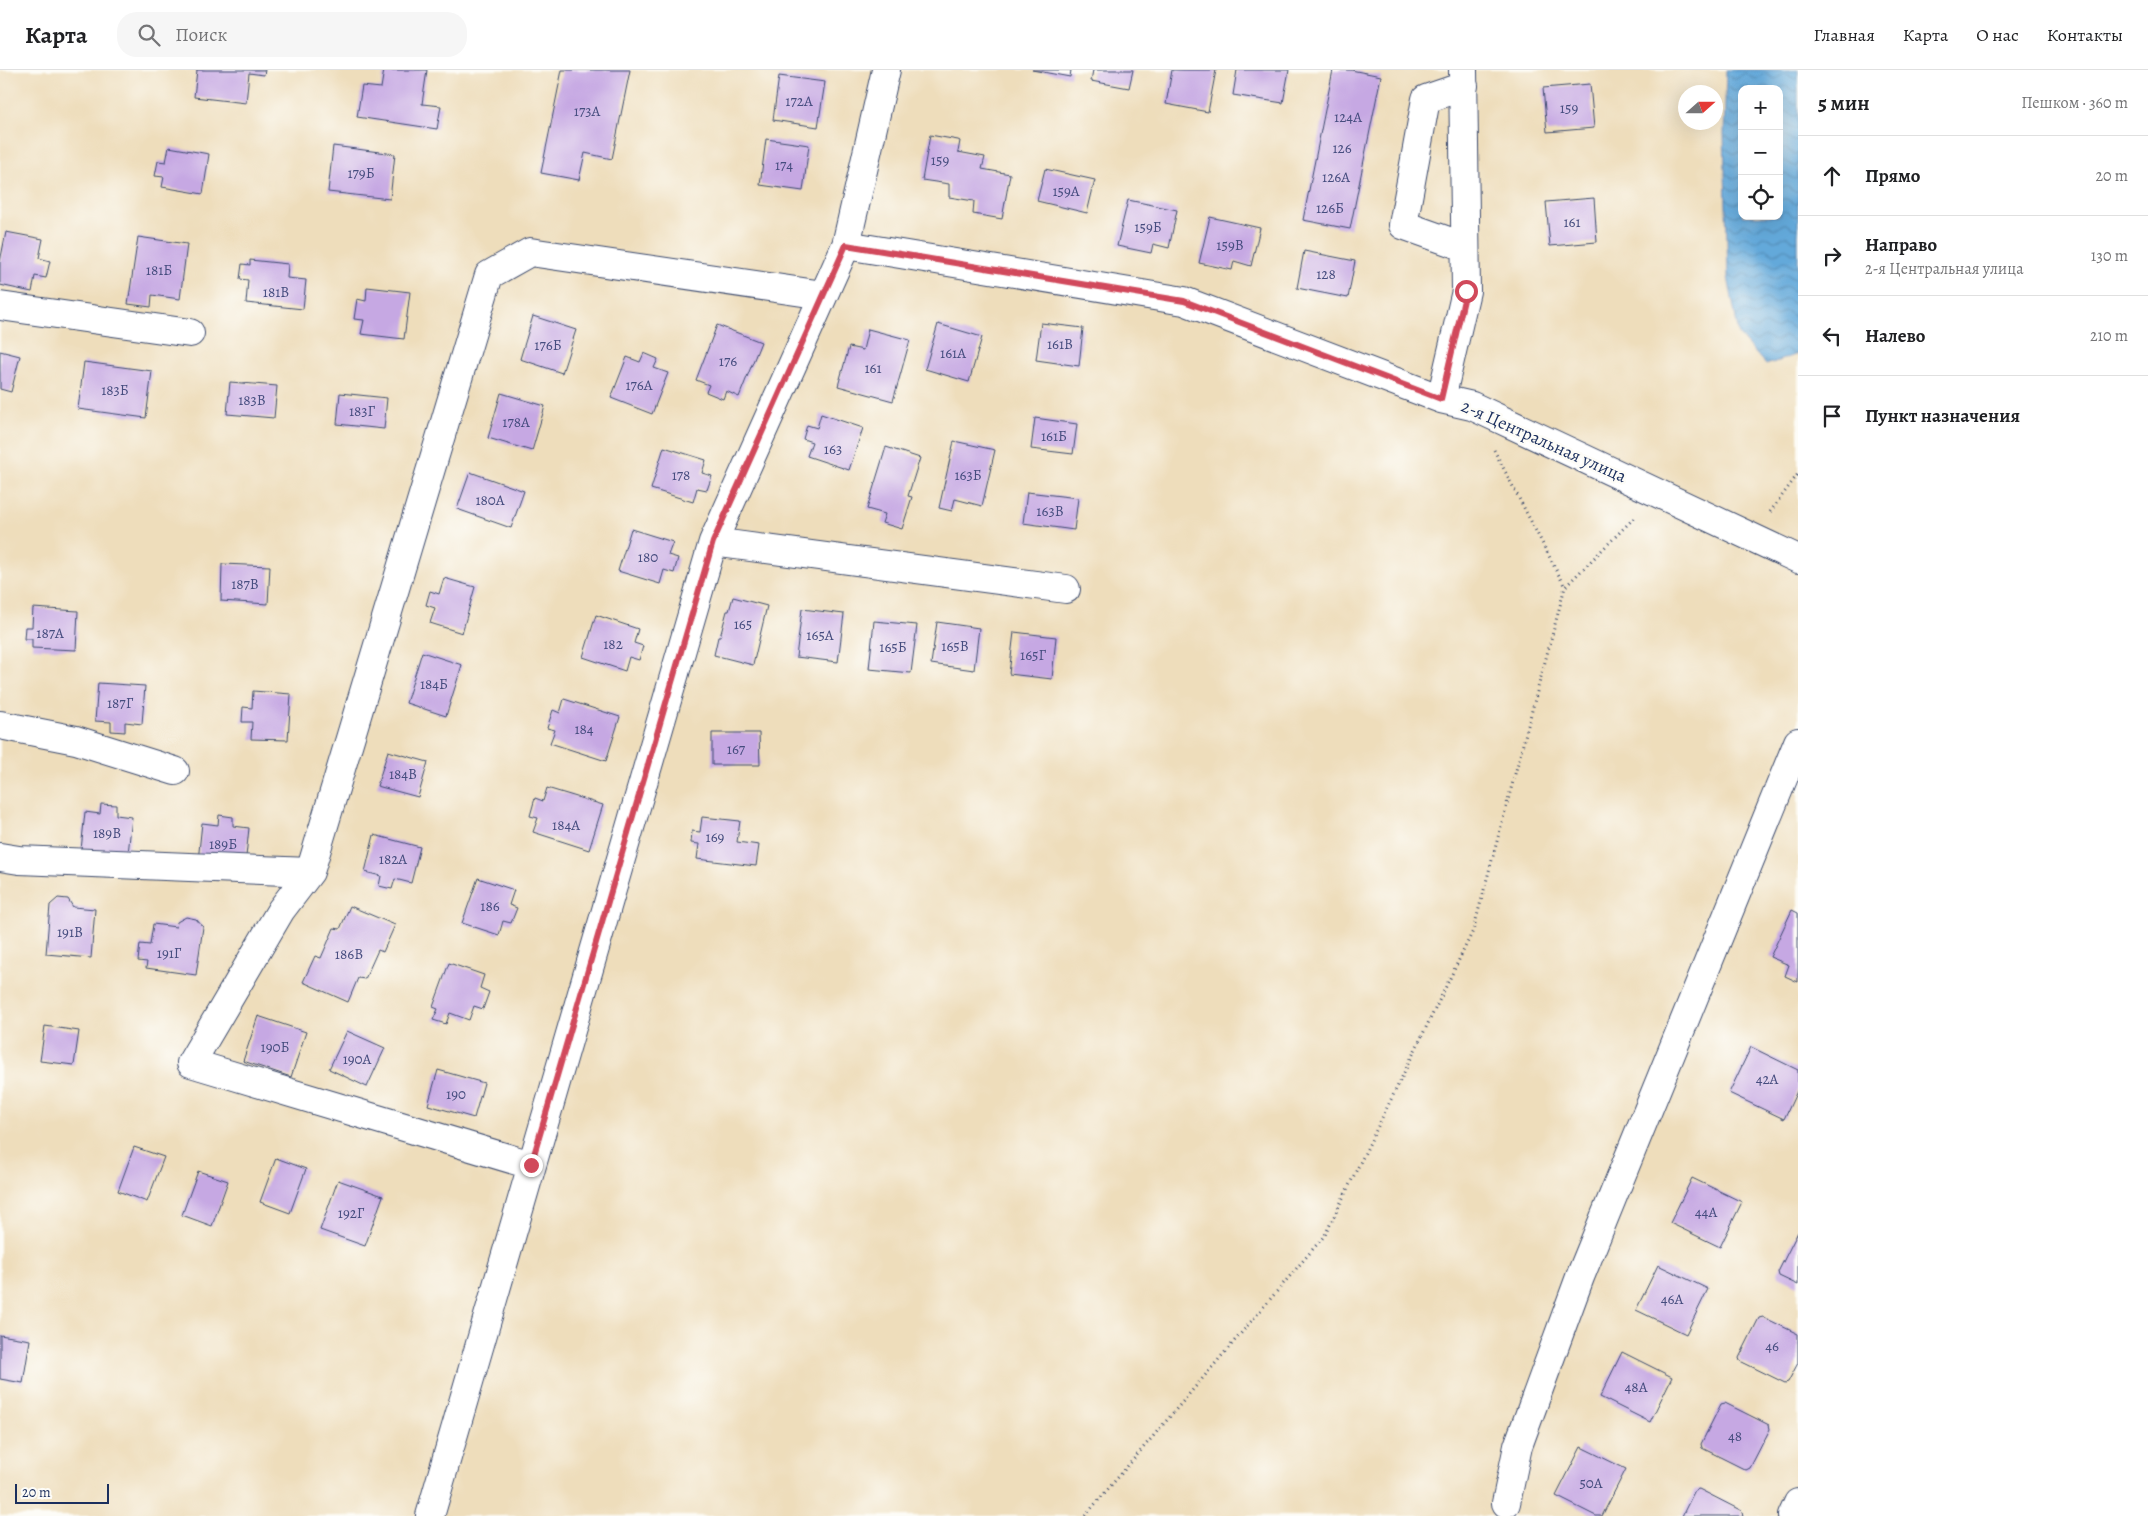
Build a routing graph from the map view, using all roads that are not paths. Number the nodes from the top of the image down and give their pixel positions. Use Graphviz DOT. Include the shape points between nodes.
graph roads {
  1 [pos="886,70"];
  2 [pos="1464,78"];
  3 [pos="846,245"];
  4 [pos="1465,247"];
  5 [pos="823,295"];
  6 [pos="0,306"];
  7 [pos="190,332"];
  8 [pos="1441,399"];
  9 [pos="713,542"];
  10 [pos="1798,559"];
  11 [pos="1066,589"];
  12 [pos="0,725"];
  13 [pos="1798,742"];
  14 [pos="175,771"];
  15 [pos="0,857"];
  16 [pos="310,872"];
  17 [pos="531,1165"];
  18 [pos="1506,1503"];
  19 [pos="1798,1503"];
  20 [pos="430,1516"];
  21 [pos="1792,1516"];
  1 -- 3 [label="street"];
  2 -- 4 [label="street"];
  2 -- 4 [label="street" via="1426,100 1403,225"];
  3 -- 5 [label="street"];
  3 -- 8 [label="street, 2-я Центральная улица" via="1184,301"];
  4 -- 8 [label="street" via="1466,291"];
  5 -- 9 [label="street"];
  5 -- 16 [label="street" via="530,252 490,275"];
  6 -- 7 [label="street"];
  8 -- 10 [label="street, 2-я Центральная улица" via="1472,406"];
  9 -- 11 [label="street"];
  9 -- 17 [label="street"];
  12 -- 14 [label="street" via="76,740"];
  13 -- 18 [label="street" via="1580,1278 1518,1446"];
  15 -- 16 [label="street"];
  16 -- 17 [label="street" via="281,910 191,1063"];
  17 -- 20 [label="street"];
  19 -- 21 [label="street"];
}
